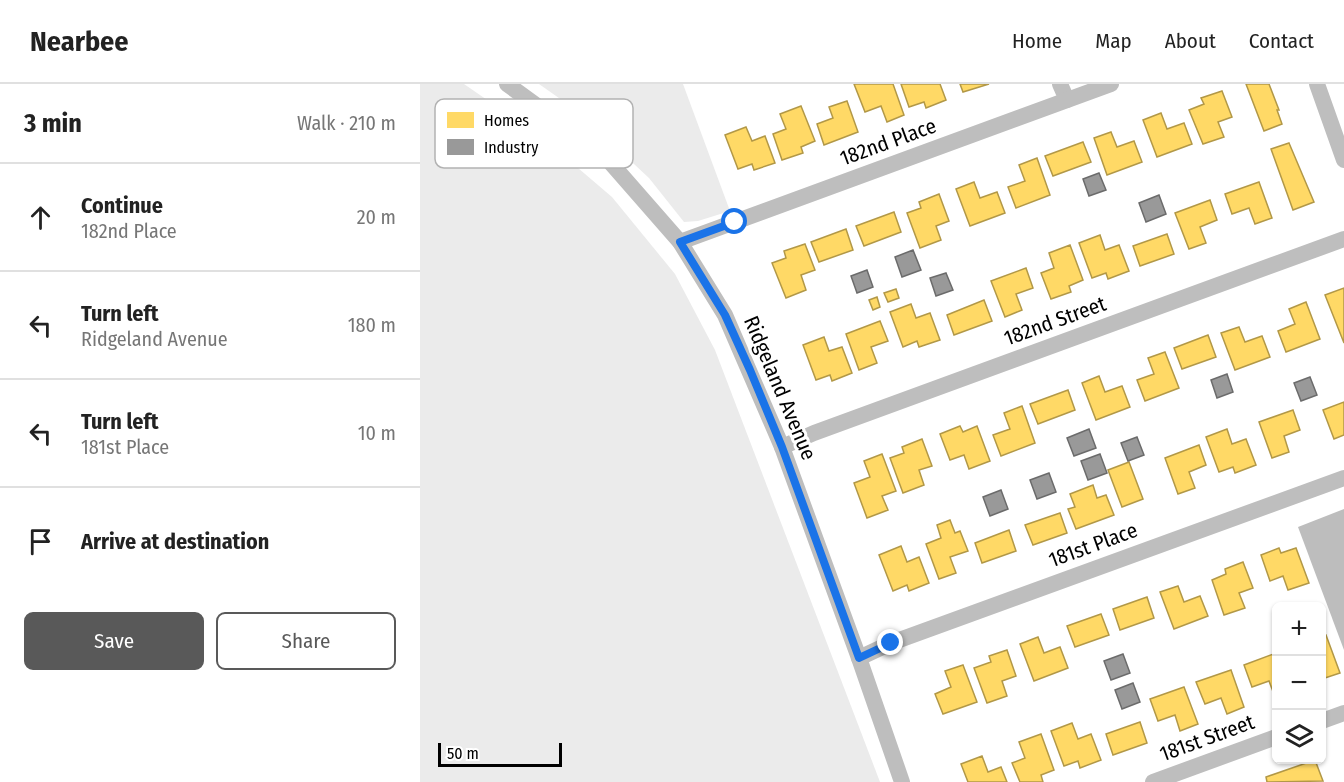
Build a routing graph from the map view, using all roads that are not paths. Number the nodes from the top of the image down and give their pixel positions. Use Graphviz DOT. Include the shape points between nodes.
graph roads {
  1 [pos="507,84"];
  2 [pos="1060,84"];
  3 [pos="1111,84"];
  4 [pos="1317,84"];
  5 [pos="528,99"];
  6 [pos="1066,100"];
  7 [pos="1344,160"];
  8 [pos="615,168"];
  9 [pos="1344,238"];
  10 [pos="680,242"];
  11 [pos="782,447"];
  12 [pos="1344,478"];
  13 [pos="859,658"];
  14 [pos="1344,714"];
  15 [pos="1326,720"];
  16 [pos="1272,738"];
  17 [pos="902,782"];
  18 [pos="1153,782"];
  1 -- 5 [label="street, Ridgeland Avenue"];
  2 -- 6 [label="street"];
  3 -- 6 [label="street, 182nd Place"];
  4 -- 7 [label="street"];
  6 -- 10 [label="street, 182nd Place"];
  8 -- 10 [label="street, Ridgeland Avenue"];
  9 -- 11 [label="street, 182nd Street"];
  10 -- 11 [label="street, Ridgeland Avenue" via="725,315"];
  11 -- 13 [label="street, Ridgeland Avenue"];
  12 -- 13 [label="street, 181st Place"];
  13 -- 17 [label="street, Ridgeland Avenue"];
  14 -- 15 [label="street"];
  16 -- 18 [label="street, 181st Street"];
}
